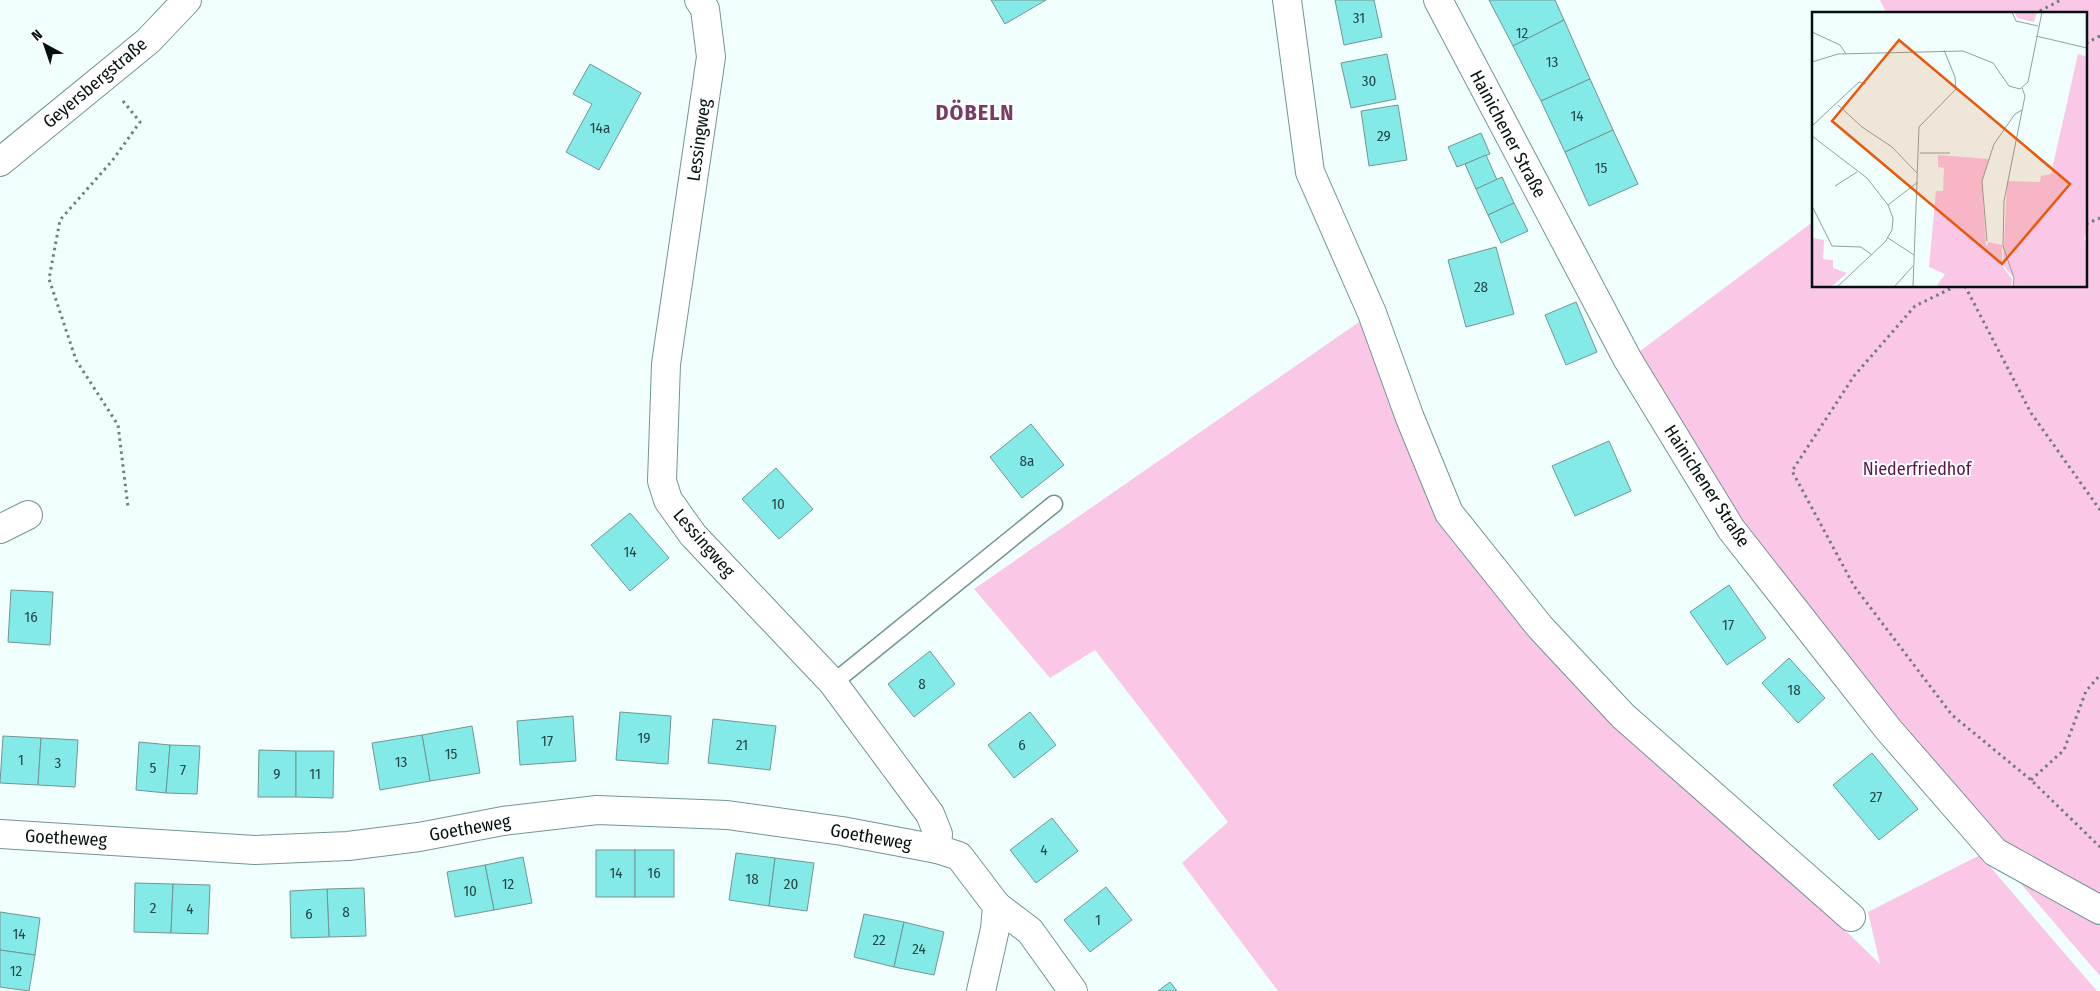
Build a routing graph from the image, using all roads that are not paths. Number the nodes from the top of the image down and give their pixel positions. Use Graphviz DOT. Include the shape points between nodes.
graph roads {
  1 [pos="187,0"];
  2 [pos="699,0"];
  3 [pos="1287,0"];
  4 [pos="1438,0"];
  5 [pos="0,162"];
  6 [pos="1054,504"];
  7 [pos="28,515"];
  8 [pos="0,529"];
  9 [pos="833,684"];
  10 [pos="0,834"];
  11 [pos="937,849"];
  12 [pos="997,906"];
  13 [pos="2100,910"];
  14 [pos="1851,917"];
  15 [pos="981,991"];
  16 [pos="1073,991"];
  1 -- 5 [label="street, Geyersbergstraße" via="148,40"];
  2 -- 9 [label="street, Lessingweg" via="705,9 711,57 666,364 662,480 668,500 694,535"];
  3 -- 14 [label="street" via="1310,172 1372,313 1449,513 1540,628 1623,716"];
  4 -- 13 [label="street, Hainichener Straße" via="1628,360 1731,529 1888,729 1995,852"];
  6 -- 9 [label="lane"];
  7 -- 8 [label="street"];
  9 -- 11 [label="street, Lessingweg" via="930,814 938,834"];
  10 -- 11 [label="street, Goetheweg" via="255,850 348,846 419,838 503,821 597,810 727,816 842,831"];
  11 -- 12 [label="street" via="959,856"];
  12 -- 15 [label="street"];
  12 -- 16 [label="street" via="1030,932"];
}
